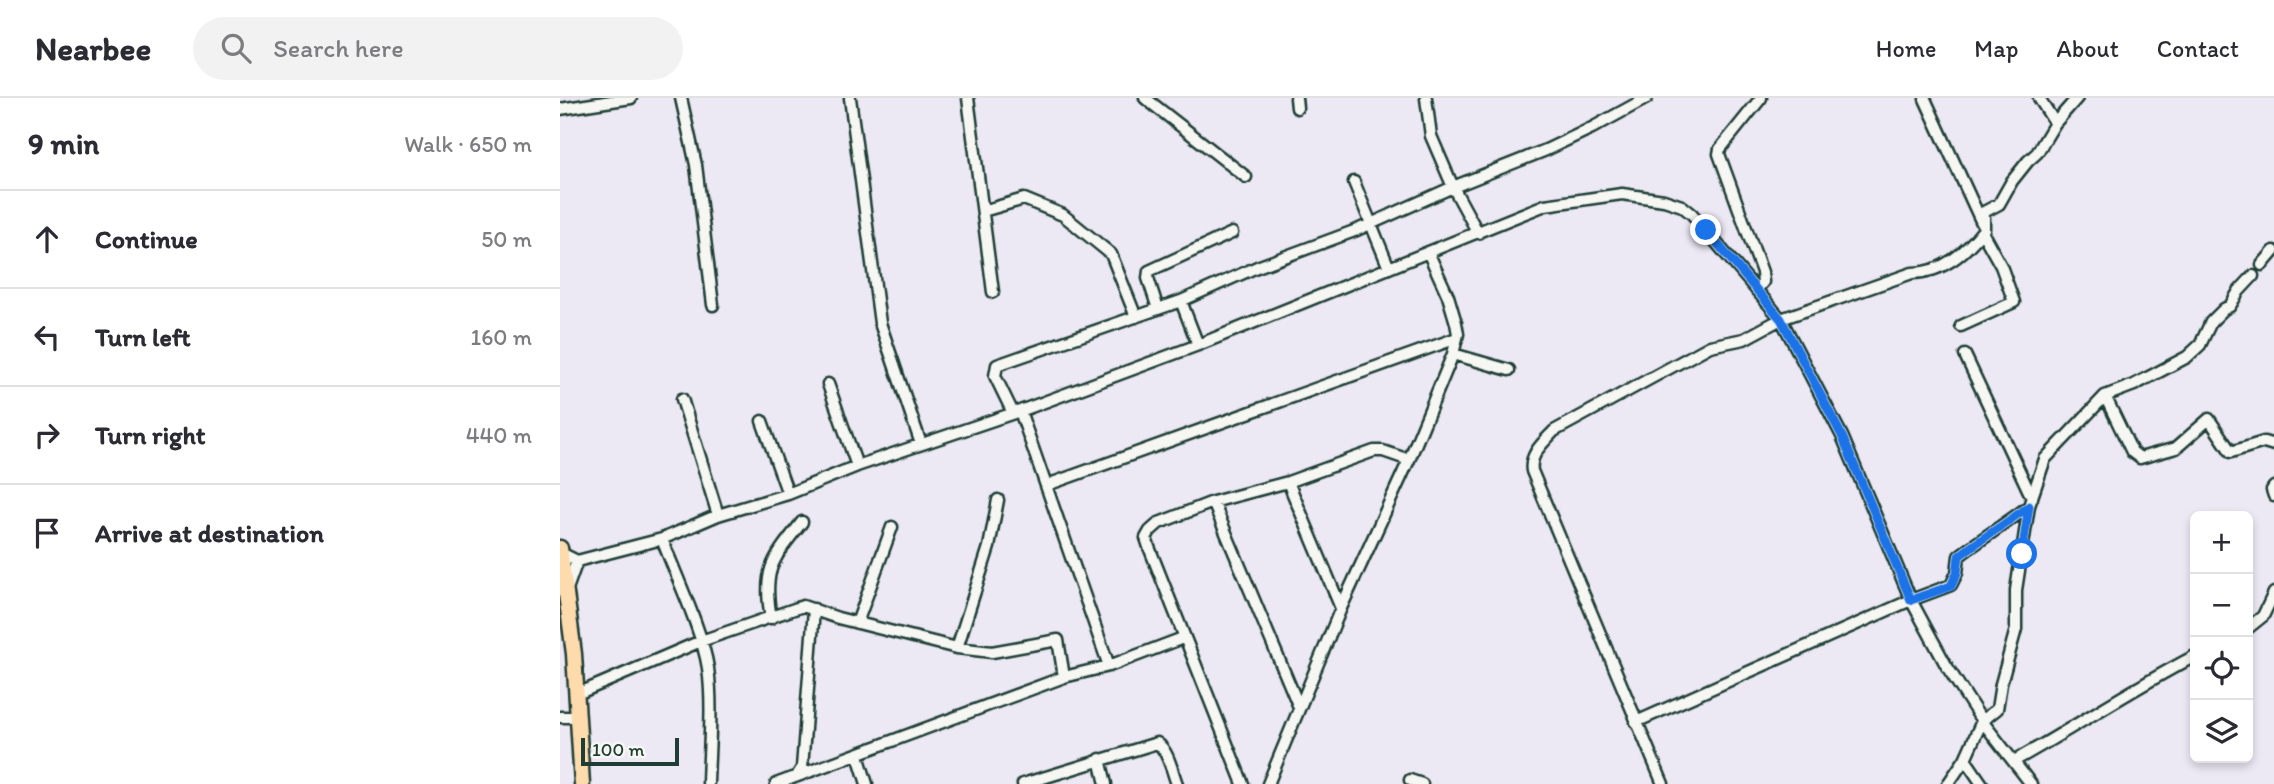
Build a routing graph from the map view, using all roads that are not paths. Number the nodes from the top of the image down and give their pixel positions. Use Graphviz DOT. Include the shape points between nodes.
graph roads {
  1 [pos="631,98"];
  2 [pos="681,98"];
  3 [pos="850,98"];
  4 [pos="968,98"];
  5 [pos="1144,98"];
  6 [pos="1426,98"];
  7 [pos="1647,98"];
  8 [pos="1761,98"];
  9 [pos="2039,98"];
  10 [pos="2077,98"];
  11 [pos="1925,99"];
  12 [pos="560,109"];
  13 [pos="2055,123"];
  14 [pos="1245,177"];
  15 [pos="1354,182"];
  16 [pos="1453,187"];
  17 [pos="983,211"];
  18 [pos="1370,224"];
  19 [pos="1983,231"];
  20 [pos="1232,233"];
  21 [pos="1478,233"];
  22 [pos="2274,251"];
  23 [pos="1428,252"];
  24 [pos="2262,265"];
  25 [pos="1389,268"];
  26 [pos="2253,276"];
  27 [pos="1756,290"];
  28 [pos="993,292"];
  29 [pos="1181,301"];
  30 [pos="713,305"];
  31 [pos="1158,309"];
  32 [pos="1136,317"];
  33 [pos="1781,319"];
  34 [pos="1961,326"];
  35 [pos="1457,338"];
  36 [pos="1198,345"];
  37 [pos="1453,354"];
  38 [pos="1965,355"];
  39 [pos="1509,370"];
  40 [pos="828,384"];
  41 [pos="2105,396"];
  42 [pos="682,399"];
  43 [pos="1017,412"];
  44 [pos="762,422"];
  45 [pos="920,444"];
  46 [pos="2274,445"];
  47 [pos="1409,460"];
  48 [pos="857,466"];
  49 [pos="1288,482"];
  50 [pos="1047,485"];
  51 [pos="2274,487"];
  52 [pos="788,494"];
  53 [pos="2274,496"];
  54 [pos="998,500"];
  55 [pos="1213,502"];
  56 [pos="2031,502"];
  57 [pos="718,515"];
  58 [pos="802,522"];
  59 [pos="892,527"];
  60 [pos="662,539"];
  61 [pos="560,548"];
  62 [pos="561,553"];
  63 [pos="577,561"];
  64 [pos="562,573"];
  65 [pos="567,589"];
  66 [pos="2274,593"];
  67 [pos="1911,600"];
  68 [pos="560,608"];
  69 [pos="1341,608"];
  70 [pos="814,609"];
  71 [pos="771,618"];
  72 [pos="857,623"];
  73 [pos="2253,624"];
  74 [pos="1183,638"];
  75 [pos="701,641"];
  76 [pos="957,648"];
  77 [pos="2190,659"];
  78 [pos="1109,666"];
  79 [pos="1064,677"];
  80 [pos="577,694"];
  81 [pos="1299,707"];
  82 [pos="565,717"];
  83 [pos="1982,721"];
  84 [pos="1636,722"];
  85 [pos="858,755"];
  86 [pos="1100,759"];
  87 [pos="1965,759"];
  88 [pos="2014,761"];
  89 [pos="797,776"];
  90 [pos="1410,780"];
  91 [pos="708,783"];
  92 [pos="1028,783"];
  93 [pos="573,784"];
  94 [pos="582,784"];
  95 [pos="776,784"];
  96 [pos="867,784"];
  97 [pos="1106,784"];
  98 [pos="1177,784"];
  99 [pos="1242,784"];
  100 [pos="1268,784"];
  101 [pos="1422,784"];
  102 [pos="1663,784"];
  103 [pos="1949,784"];
  104 [pos="1982,784"];
  105 [pos="2031,784"];
  1 -- 12 [label="street"];
  2 -- 30 [label="street" via="696,165"];
  3 -- 45 [label="street" via="880,323"];
  4 -- 17 [label="street"];
  5 -- 14 [label="street"];
  6 -- 16 [label="street" via="1431,136"];
  7 -- 16 [label="street" via="1546,150"];
  8 -- 27 [label="street" via="1719,154 1762,272 1763,282"];
  9 -- 13 [label="street"];
  10 -- 13 [label="street"];
  11 -- 19 [label="street"];
  13 -- 19 [label="street" via="1999,204 1984,212"];
  15 -- 18 [label="street"];
  16 -- 18 [label="street"];
  16 -- 21 [label="street"];
  17 -- 28 [label="street"];
  17 -- 32 [label="street" via="1024,199 1063,215 1111,254"];
  18 -- 25 [label="street"];
  18 -- 29 [label="street"];
  19 -- 33 [label="street" via="1955,259 1933,270 1912,273"];
  19 -- 34 [label="street" via="2014,302"];
  20 -- 31 [label="street" via="1149,271"];
  21 -- 23 [label="street"];
  21 -- 27 [label="street" via="1545,205 1622,194 1664,200 1692,214"];
  22 -- 24 [label="street"];
  23 -- 25 [label="street"];
  23 -- 35 [label="street" via="1451,304"];
  25 -- 36 [label="street"];
  26 -- 41 [label="street" via="2211,322 2200,345 2187,357"];
  27 -- 33 [label="street"];
  29 -- 31 [label="street"];
  29 -- 36 [label="street"];
  31 -- 32 [label="street"];
  32 -- 43 [label="street" via="997,365 995,376"];
  33 -- 67 [label="street" via="1842,436"];
  33 -- 84 [label="street" via="1744,339 1710,346 1554,431 1532,458 1532,471"];
  35 -- 37 [label="street"];
  35 -- 50 [label="street"];
  36 -- 43 [label="street"];
  37 -- 39 [label="street"];
  37 -- 47 [label="street"];
  38 -- 56 [label="street"];
  40 -- 48 [label="street"];
  41 -- 46 [label="street" via="2132,452 2140,458 2176,448 2209,419 2231,452 2264,442"];
  41 -- 56 [label="street" via="2049,453"];
  42 -- 57 [label="street"];
  43 -- 45 [label="street"];
  43 -- 50 [label="street"];
  44 -- 52 [label="street"];
  45 -- 48 [label="street"];
  47 -- 49 [label="street" via="1374,451"];
  47 -- 69 [label="street"];
  48 -- 52 [label="street"];
  49 -- 55 [label="street"];
  49 -- 69 [label="street"];
  50 -- 78 [label="street"];
  51 -- 53 [label="street"];
  52 -- 57 [label="street"];
  54 -- 76 [label="street" via="989,547"];
  55 -- 74 [label="street" via="1159,523 1146,538"];
  55 -- 81 [label="street"];
  56 -- 67 [label="street" via="1959,556 1951,586"];
  56 -- 83 [label="street" via="2016,595 2016,629 1997,709"];
  57 -- 60 [label="street"];
  58 -- 71 [label="street" via="772,563 767,578"];
  59 -- 72 [label="street"];
  60 -- 63 [label="street"];
  60 -- 75 [label="street"];
  61 -- 62 [label="highway"];
  62 -- 63 [label="street"];
  62 -- 64 [label="highway"];
  63 -- 65 [label="street"];
  64 -- 65 [label="highway"];
  65 -- 80 [label="highway"];
  66 -- 73 [label="street" via="2263,616"];
  67 -- 83 [label="street"];
  67 -- 84 [label="street"];
  68 -- 82 [label="highway"];
  69 -- 81 [label="street"];
  70 -- 71 [label="street" via="803,606"];
  70 -- 72 [label="street"];
  70 -- 89 [label="street" via="802,768"];
  71 -- 75 [label="street"];
  72 -- 76 [label="street"];
  74 -- 78 [label="street"];
  74 -- 99 [label="street"];
  75 -- 80 [label="street"];
  75 -- 91 [label="street" via="710,694"];
  76 -- 79 [label="street" via="992,652 1058,639"];
  77 -- 88 [label="street"];
  78 -- 79 [label="street"];
  79 -- 85 [label="street"];
  80 -- 94 [label="highway"];
  81 -- 100 [label="street"];
  82 -- 93 [label="highway"];
  83 -- 87 [label="street"];
  83 -- 88 [label="street"];
  84 -- 102 [label="street"];
  85 -- 89 [label="street"];
  85 -- 96 [label="street"];
  86 -- 92 [label="street"];
  86 -- 97 [label="street"];
  86 -- 98 [label="street" via="1157,743"];
  87 -- 103 [label="street"];
  87 -- 104 [label="street"];
  88 -- 105 [label="street"];
  89 -- 95 [label="street"];
  90 -- 101 [label="street"];
}
